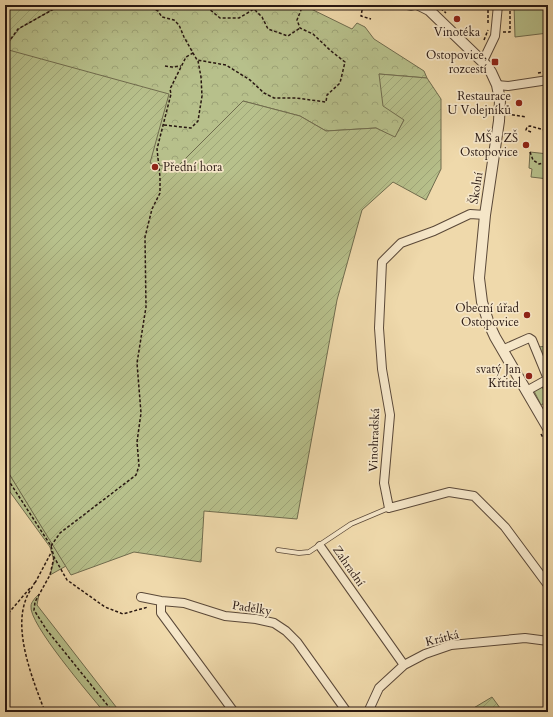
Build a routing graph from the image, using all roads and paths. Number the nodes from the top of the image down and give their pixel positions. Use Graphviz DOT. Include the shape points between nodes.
graph roads {
  1 [pos="61,5"];
  2 [pos="130,5"];
  3 [pos="146,5"];
  4 [pos="202,5"];
  5 [pos="303,5"];
  6 [pos="363,5"];
  7 [pos="396,5"];
  8 [pos="437,5"];
  9 [pos="488,5"];
  10 [pos="498,5"];
  11 [pos="418,6"];
  12 [pos="446,14"];
  13 [pos="371,19"];
  14 [pos="300,28"];
  15 [pos="484,43"];
  16 [pos="5,47"];
  17 [pos="193,53"];
  18 [pos="197,60"];
  19 [pos="482,61"];
  20 [pos="165,66"];
  21 [pos="181,66"];
  22 [pos="548,71"];
  23 [pos="539,78"];
  24 [pos="548,80"];
  25 [pos="497,85"];
  26 [pos="505,114"];
  27 [pos="526,117"];
  28 [pos="164,125"];
  29 [pos="548,131"];
  30 [pos="531,132"];
  31 [pos="530,152"];
  32 [pos="548,162"];
  33 [pos="485,215"];
  34 [pos="502,350"];
  35 [pos="530,389"];
  36 [pos="548,428"];
  37 [pos="5,475"];
  38 [pos="389,508"];
  39 [pos="51,546"];
  40 [pos="320,546"];
  41 [pos="278,550"];
  42 [pos="52,551"];
  43 [pos="54,557"];
  44 [pos="35,582"];
  45 [pos="548,584"];
  46 [pos="141,597"];
  47 [pos="161,601"];
  48 [pos="5,618"];
  49 [pos="548,641"];
  50 [pos="404,664"];
  51 [pos="45,712"];
  52 [pos="113,712"];
  53 [pos="234,712"];
  54 [pos="347,712"];
  55 [pos="368,712"];
  1 -- 16 [label="path" via="18,29"];
  2 -- 3 [label="path" via="134,9"];
  3 -- 17 [label="path" via="179,25"];
  4 -- 14 [label="path" via="220,18 239,18 254,9 268,28 288,36"];
  5 -- 14 [label="path" via="297,20"];
  6 -- 13 [label="path" via="360,16"];
  7 -- 11 [label="lane" via="411,8"];
  8 -- 12 [label="path"];
  9 -- 15 [label="path" via="489,26"];
  10 -- 19 [label="street" via="495,36"];
  11 -- 19 [label="street, Školní" via="429,10"];
  14 -- 18 [label="path" via="313,34 345,62 340,83 327,94 326,102 274,98 226,66"];
  17 -- 18 [label="path"];
  17 -- 21 [label="path" via="186,57"];
  18 -- 28 [label="path" via="202,96 198,121 191,128"];
  19 -- 25 [label="street, Školní"];
  20 -- 21 [label="path"];
  21 -- 28 [label="path" via="170,89"];
  22 -- 23 [label="path" via="538,73"];
  24 -- 25 [label="street" via="508,86"];
  25 -- 33 [label="street, Školní" via="500,100 499,121"];
  26 -- 27 [label="path"];
  28 -- 39 [label="path" via="157,149 160,193 152,209 145,237 146,307 137,363 142,413 136,442 139,466 136,475 60,533"];
  29 -- 30 [label="path" via="530,126 526,130"];
  31 -- 32 [label="path" via="533,160 539,164"];
  33 -- 34 [label="street, Školní" via="480,266 482,302"];
  33 -- 38 [label="street, Vinohradská" via="470,214 401,243 382,262 379,328 382,369 390,415 384,483"];
  34 -- 35 [label="street" via="529,338 532,340 548,379"];
  34 -- 36 [label="street, Školní"];
  37 -- 39 [label="path"];
  38 -- 40 [label="lane, Zahradní" via="351,524"];
  38 -- 45 [label="street" via="449,492 474,496 505,527"];
  39 -- 42 [label="path"];
  40 -- 41 [label="lane" via="309,552 299,553"];
  40 -- 50 [label="street, Zahradní"];
  42 -- 43 [label="path"];
  42 -- 44 [label="path"];
  43 -- 47 [label="path" via="67,580 105,607 123,614"];
  43 -- 52 [label="path" via="50,575 35,602 34,610 46,629"];
  44 -- 48 [label="path"];
  44 -- 51 [label="path" via="26,599 22,635"];
  46 -- 47 [label="street, Padělky"];
  47 -- 53 [label="street" via="161,613"];
  47 -- 54 [label="street, Padělky" via="184,603 225,616 274,623 297,642"];
  49 -- 50 [label="street, Krátká" via="525,638 450,646"];
  50 -- 55 [label="street, Krátká" via="379,688"];
}
